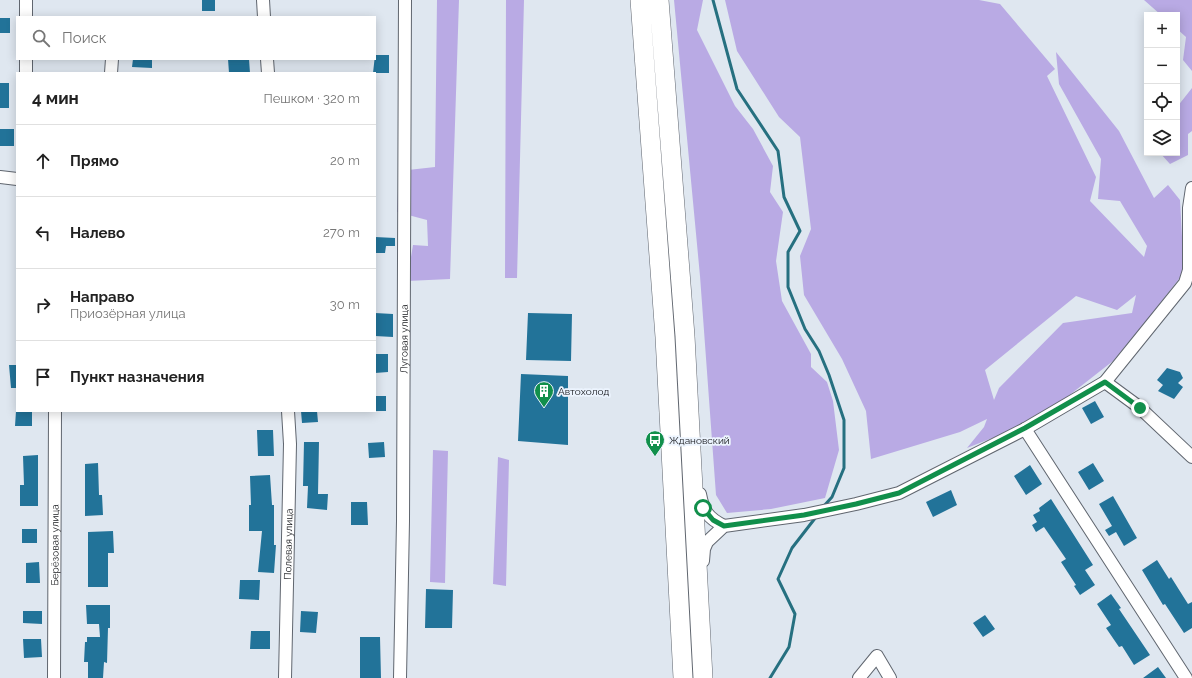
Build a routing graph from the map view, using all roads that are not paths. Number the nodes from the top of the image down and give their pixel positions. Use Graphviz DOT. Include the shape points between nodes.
graph roads {
  1 [pos="26,0"];
  2 [pos="263,0"];
  3 [pos="405,0"];
  4 [pos="640,0"];
  5 [pos="659,0"];
  6 [pos="26,16"];
  7 [pos="264,16"];
  8 [pos="26,60"];
  9 [pos="112,60"];
  10 [pos="267,60"];
  11 [pos="26,72"];
  12 [pos="111,72"];
  13 [pos="268,72"];
  14 [pos="0,177"];
  15 [pos="16,179"];
  16 [pos="1192,188"];
  17 [pos="1191,270"];
  18 [pos="1105,382"];
  19 [pos="55,412"];
  20 [pos="288,412"];
  21 [pos="1025,428"];
  22 [pos="691,451"];
  23 [pos="1192,457"];
  24 [pos="724,526"];
  25 [pos="699,613"];
  26 [pos="54,678"];
  27 [pos="285,678"];
  28 [pos="400,678"];
  29 [pos="683,678"];
  30 [pos="703,678"];
  31 [pos="859,678"];
  32 [pos="890,678"];
  33 [pos="1186,678"];
  1 -- 6 [label="street"];
  2 -- 7 [label="street"];
  3 -- 28 [label="street, Луговая улица"];
  4 -- 29 [label="main road" via="666,345"];
  5 -- 22 [label="main road" via="685,336"];
  8 -- 11 [label="street"];
  9 -- 12 [label="street"];
  10 -- 13 [label="street"];
  14 -- 15 [label="street"];
  16 -- 17 [label="street" via="1188,208"];
  17 -- 18 [label="street" via="1185,283"];
  18 -- 21 [label="street"];
  18 -- 23 [label="street" via="1140,408"];
  19 -- 26 [label="street, Берёзовая улица"];
  20 -- 27 [label="street, Полевая улица" via="290,444"];
  21 -- 24 [label="street" via="899,493 804,515"];
  21 -- 33 [label="street"];
  22 -- 24 [label="street" via="703,508 713,520"];
  22 -- 25 [label="main road"];
  24 -- 25 [label="street" via="712,535 704,549"];
  25 -- 30 [label="main road"];
  31 -- 32 [label="street" via="877,656"];
}
